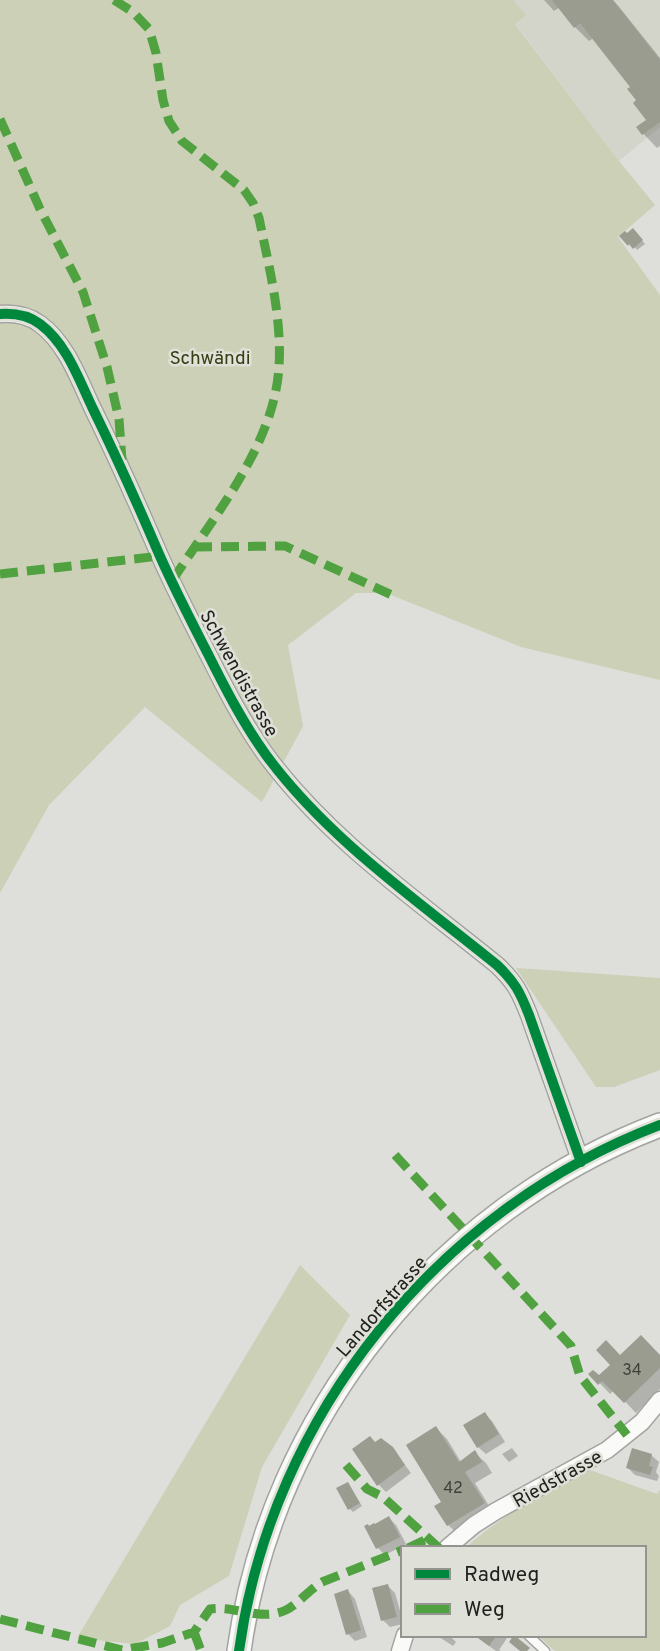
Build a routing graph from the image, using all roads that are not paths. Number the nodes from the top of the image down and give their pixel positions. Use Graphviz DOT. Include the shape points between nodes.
graph roads {
  1 [pos="0,314"];
  2 [pos="660,1125"];
  3 [pos="581,1162"];
  4 [pos="660,1401"];
  5 [pos="449,1546"];
  6 [pos="530,1637"];
  7 [pos="239,1651"];
  8 [pos="545,1651"];
  1 -- 3 [label="street, Schwendistrasse" via="34,320 66,355 198,635 266,755 342,838 511,978 529,1015"];
  2 -- 3 [label="street, Landorfstrasse"];
  3 -- 7 [label="street, Landorfstrasse" via="523,1197 463,1243 404,1301 357,1357 301,1449 279,1498 253,1574"];
  4 -- 5 [label="street, Riedstrasse" via="607,1450 496,1511"];
  6 -- 8 [label="lane"];
}
